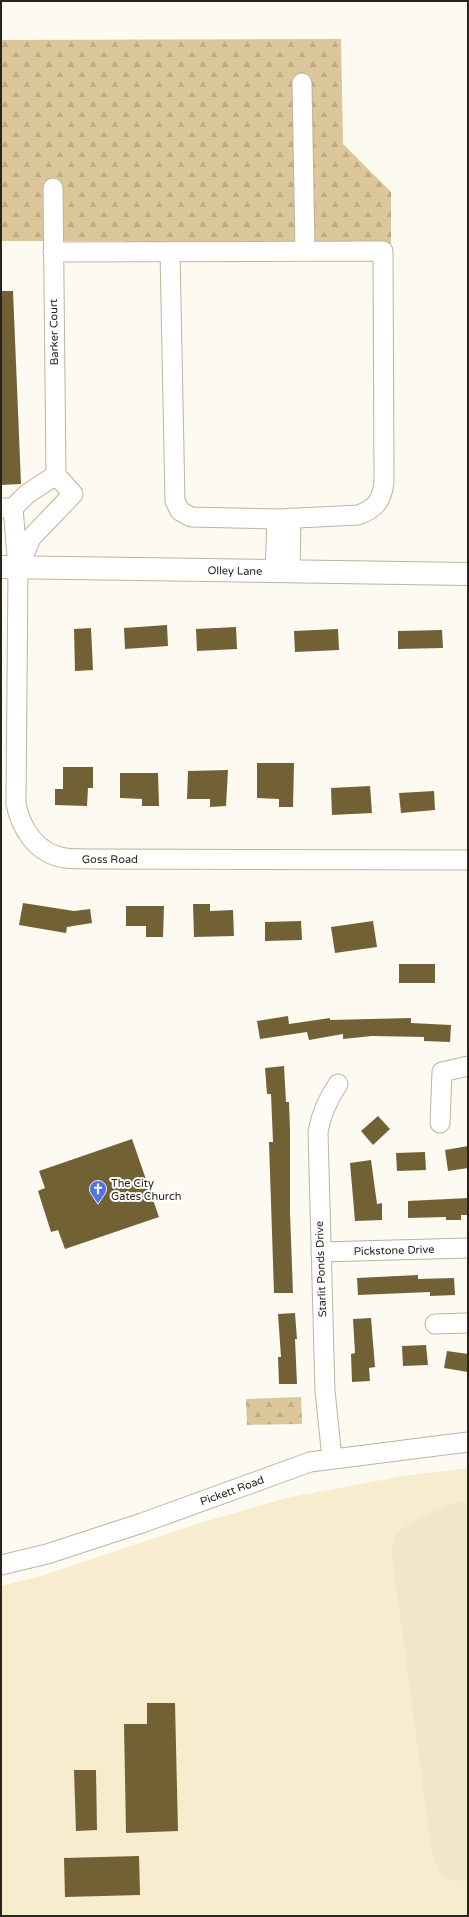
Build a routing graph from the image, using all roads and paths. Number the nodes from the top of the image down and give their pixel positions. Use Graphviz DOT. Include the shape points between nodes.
graph roads {
  1 [pos="302,83"];
  2 [pos="53,188"];
  3 [pos="304,251"];
  4 [pos="53,252"];
  5 [pos="170,252"];
  6 [pos="56,475"];
  7 [pos="7,508"];
  8 [pos="284,518"];
  9 [pos="10,568"];
  10 [pos="282,571"];
  11 [pos="468,574"];
  12 [pos="468,860"];
  13 [pos="468,1066"];
  14 [pos="338,1084"];
  15 [pos="440,1123"];
  16 [pos="468,1248"];
  17 [pos="321,1252"];
  18 [pos="468,1323"];
  19 [pos="435,1324"];
  20 [pos="468,1442"];
  21 [pos="332,1458"];
  22 [pos="1,1565"];
  1 -- 3 [label="street"];
  2 -- 4 [label="street, Barker Court"];
  3 -- 5 [label="street"];
  3 -- 8 [label="street" via="382,251 384,482 382,497 367,512 358,515"];
  4 -- 5 [label="street"];
  4 -- 6 [label="street, Barker Court"];
  5 -- 8 [label="street" via="175,501 180,511 191,517"];
  6 -- 7 [label="street"];
  6 -- 9 [label="street" via="73,494 31,538"];
  7 -- 9 [label="street"];
  8 -- 10 [label="street"];
  9 -- 10 [label="main road, Olley Lane"];
  9 -- 12 [label="street, Goss Road" via="16,804 23,826 42,849 64,858 99,859"];
  10 -- 11 [label="main road, Olley Lane"];
  13 -- 15 [label="street" via="442,1072"];
  14 -- 17 [label="street, Starlit Ponds Drive" via="328,1098 320,1118 318,1132"];
  16 -- 17 [label="street, Pickstone Drive"];
  17 -- 21 [label="street, Starlit Ponds Drive" via="325,1391"];
  18 -- 19 [label="street"];
  20 -- 21 [label="street, Pickett Road"];
  21 -- 22 [label="street, Pickett Road" via="310,1462 142,1523 47,1554"];
}
